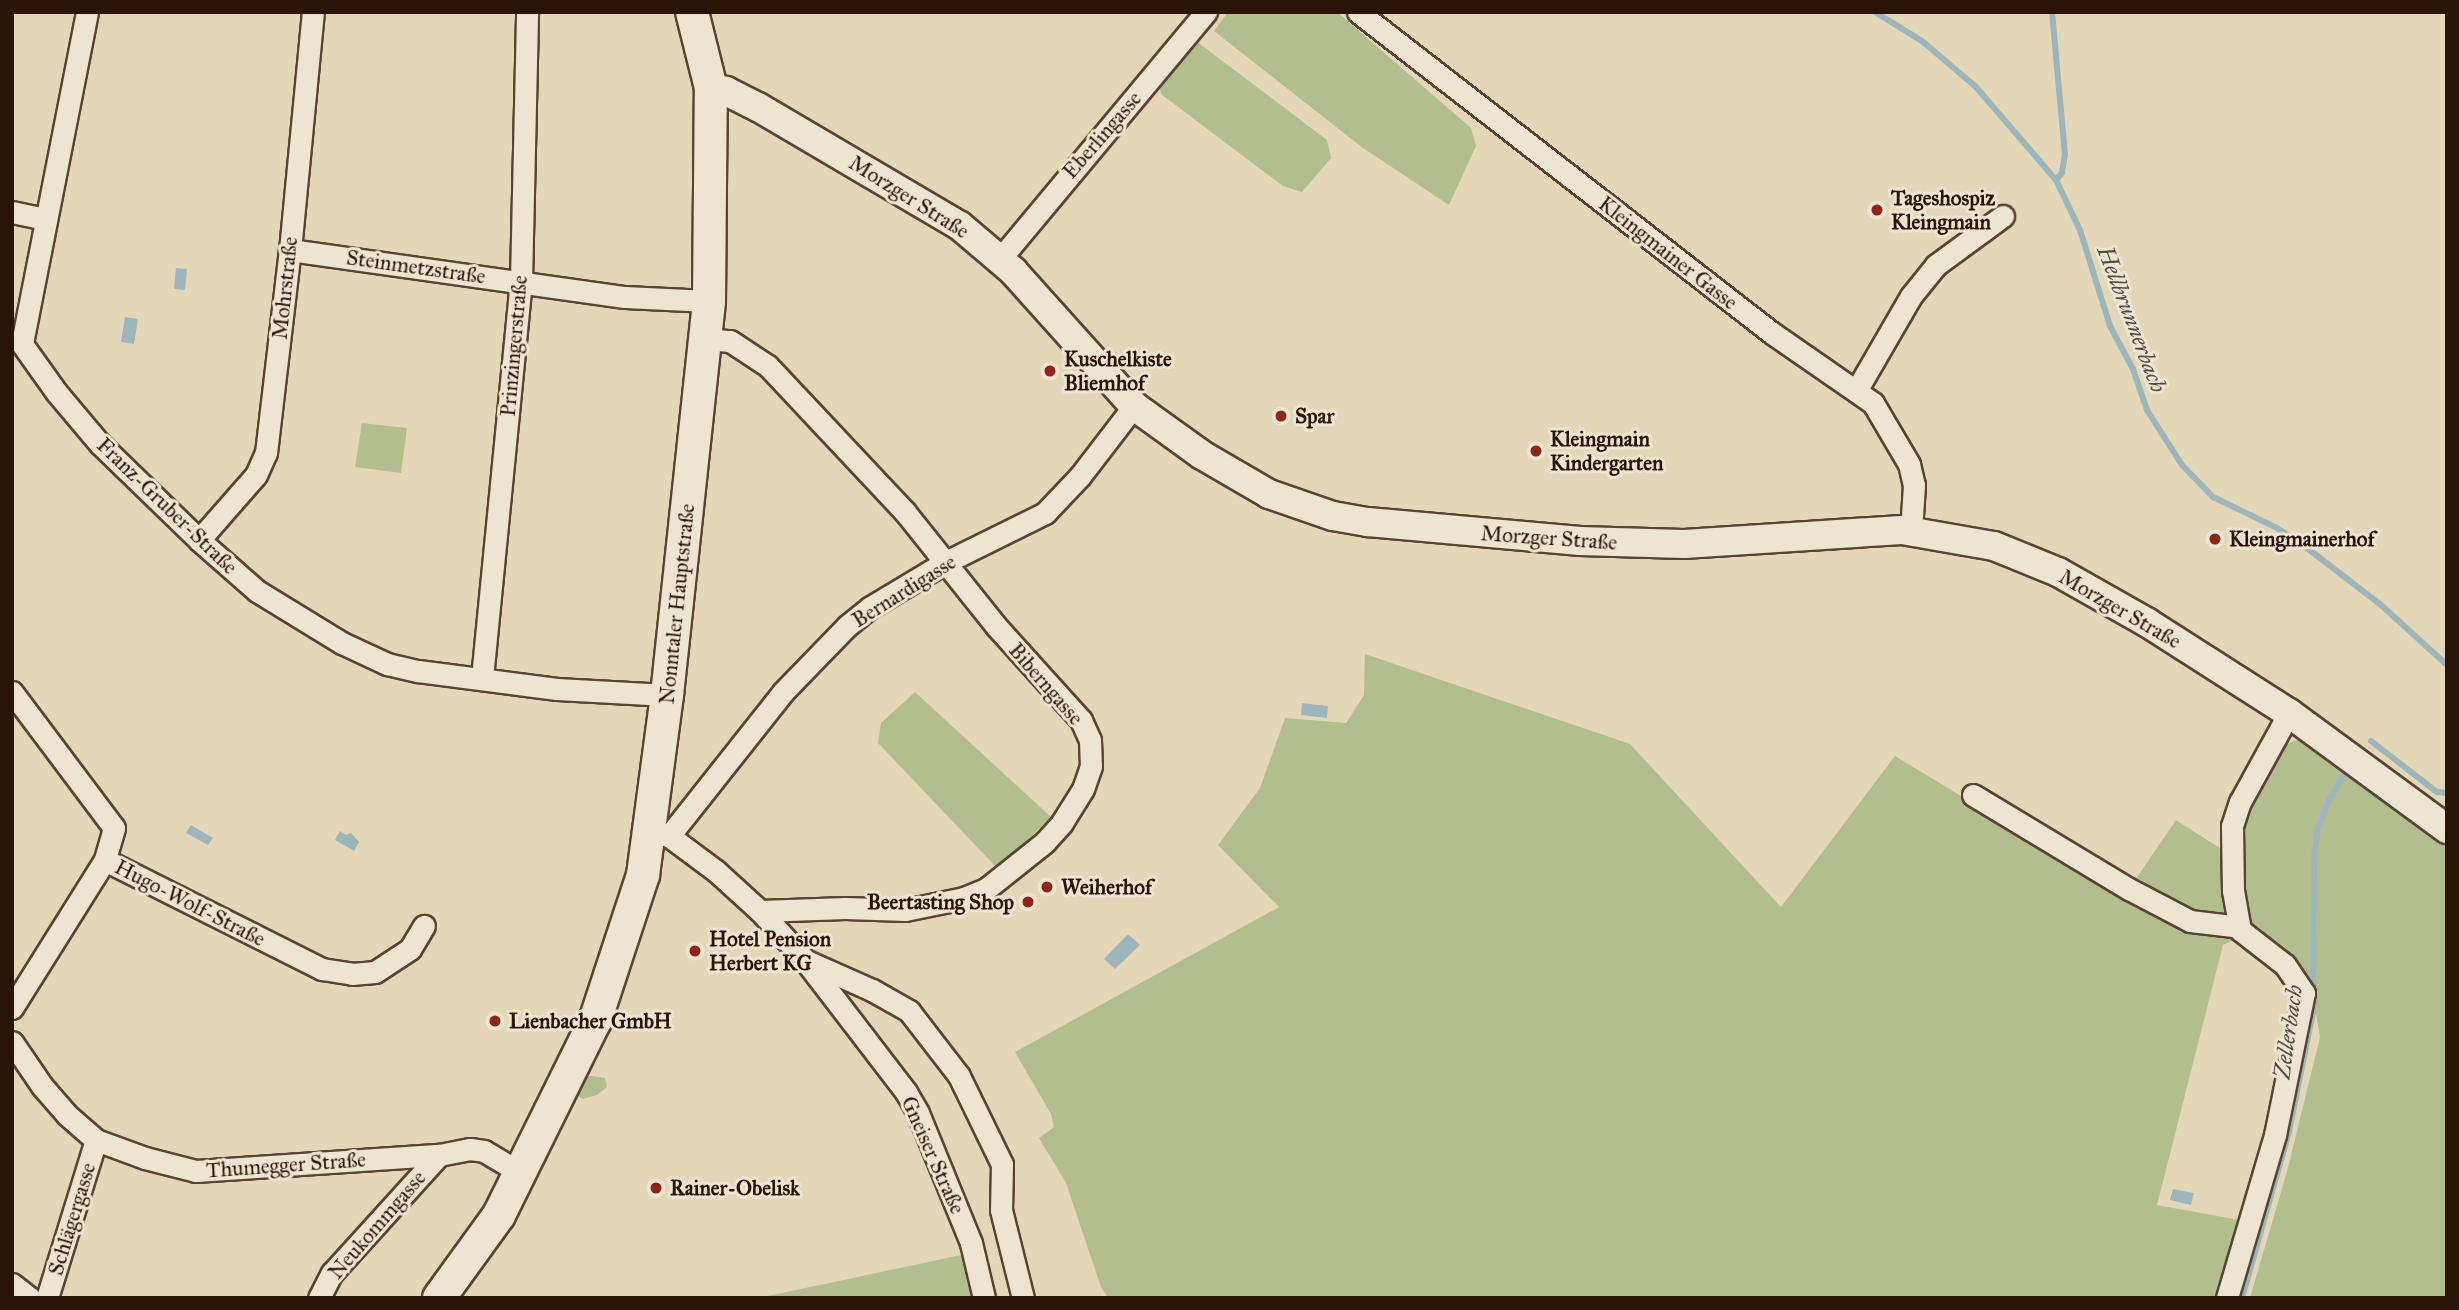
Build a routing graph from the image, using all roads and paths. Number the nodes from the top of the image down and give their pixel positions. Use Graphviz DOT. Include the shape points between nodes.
graph roads {
  1 [pos="87,12"];
  2 [pos="313,12"];
  3 [pos="527,12"];
  4 [pos="692,12"];
  5 [pos="1206,12"];
  6 [pos="1357,12"];
  7 [pos="711,88"];
  8 [pos="12,212"];
  9 [pos="2003,216"];
  10 [pos="46,219"];
  11 [pos="290,250"];
  12 [pos="1000,259"];
  13 [pos="521,281"];
  14 [pos="709,301"];
  15 [pos="706,339"];
  16 [pos="1856,391"];
  17 [pos="1134,406"];
  18 [pos="1912,531"];
  19 [pos="199,540"];
  20 [pos="944,563"];
  21 [pos="482,678"];
  22 [pos="12,692"];
  23 [pos="667,695"];
  24 [pos="2289,713"];
  25 [pos="1973,795"];
  26 [pos="2447,829"];
  27 [pos="660,834"];
  28 [pos="105,860"];
  29 [pos="760,911"];
  30 [pos="424,926"];
  31 [pos="2240,927"];
  32 [pos="804,959"];
  33 [pos="12,1008"];
  34 [pos="12,1042"];
  35 [pos="96,1140"];
  36 [pos="439,1155"];
  37 [pos="519,1172"];
  38 [pos="12,1284"];
  39 [pos="30,1298"];
  40 [pos="47,1298"];
  41 [pos="319,1298"];
  42 [pos="439,1298"];
  43 [pos="984,1298"];
  44 [pos="1023,1298"];
  45 [pos="2227,1298"];
  1 -- 10 [label="street, Franz-Gruber-Straße"];
  2 -- 11 [label="street, Mohrstraße"];
  3 -- 13 [label="street, Prinzingerstraße"];
  4 -- 7 [label="main road, Nonntaler Hauptstraße"];
  5 -- 12 [label="street, Eberlingasse"];
  6 -- 16 [label="street, Kleingmainer Gasse" via="1772,333"];
  7 -- 12 [label="street, Morzger Straße" via="748,101 914,196"];
  7 -- 14 [label="main road, Nonntaler Hauptstraße"];
  8 -- 10 [label="street"];
  9 -- 16 [label="street" via="1936,265 1911,296"];
  10 -- 19 [label="street, Franz-Gruber-Straße" via="22,344 100,444"];
  11 -- 13 [label="street, Steinmetzstraße"];
  11 -- 19 [label="street, Mohrstraße" via="266,453 256,475"];
  12 -- 17 [label="street, Morzger Straße"];
  13 -- 14 [label="street, Steinmetzstraße" via="627,298"];
  13 -- 21 [label="street, Prinzingerstraße"];
  14 -- 15 [label="main road, Nonntaler Hauptstraße"];
  15 -- 20 [label="street, Biberngasse" via="730,341 768,366 905,512"];
  15 -- 23 [label="main road, Nonntaler Hauptstraße"];
  16 -- 18 [label="street, Kleingmainer Gasse" via="1873,403 1909,464 1914,485"];
  17 -- 18 [label="street, Morzger Straße" via="1202,455 1269,494 1333,516 1368,522 1648,545"];
  17 -- 20 [label="street, Bernardigasse" via="1045,513"];
  18 -- 24 [label="street, Morzger Straße" via="1994,546 2058,572"];
  19 -- 21 [label="street, Franz-Gruber-Straße" via="257,591 342,643 387,664"];
  20 -- 27 [label="street, Bernardigasse" via="847,626"];
  20 -- 29 [label="street, Biberngasse" via="1081,720 1090,740 1091,766 1083,789 1045,842 975,894 905,910"];
  21 -- 23 [label="street, Franz-Gruber-Straße" via="557,689"];
  22 -- 28 [label="street" via="114,828"];
  23 -- 27 [label="main road, Nonntaler Hauptstraße"];
  24 -- 26 [label="street, Morzger Straße"];
  24 -- 31 [label="street" via="2240,802 2232,826 2232,878"];
  25 -- 31 [label="street" via="2190,921"];
  27 -- 29 [label="street, Gneiser Straße" via="716,871"];
  27 -- 37 [label="main road, Nonntaler Hauptstraße" via="599,1011"];
  28 -- 30 [label="street, Hugo-Wolf-Straße" via="322,969 375,972 410,949"];
  28 -- 33 [label="street, Hugo-Wolf-Straße"];
  29 -- 32 [label="street, Gneiser Straße"];
  31 -- 45 [label="street" via="2285,965 2304,993 2275,1136"];
  32 -- 43 [label="street, Gneiser Straße" via="918,1113 971,1243"];
  32 -- 44 [label="street, Gneiser Straße" via="909,1011 959,1076 1002,1164 1001,1209"];
  34 -- 35 [label="street, Thumegger Straße" via="42,1086"];
  35 -- 36 [label="street, Thumegger Straße" via="196,1171"];
  35 -- 40 [label="street, Schlägergasse"];
  36 -- 37 [label="street, Thumegger Straße" via="484,1151"];
  36 -- 41 [label="street, Neukommgasse" via="332,1273"];
  37 -- 42 [label="main road, Nonntaler Hauptstraße" via="499,1215"];
  38 -- 39 [label="street"];
}
